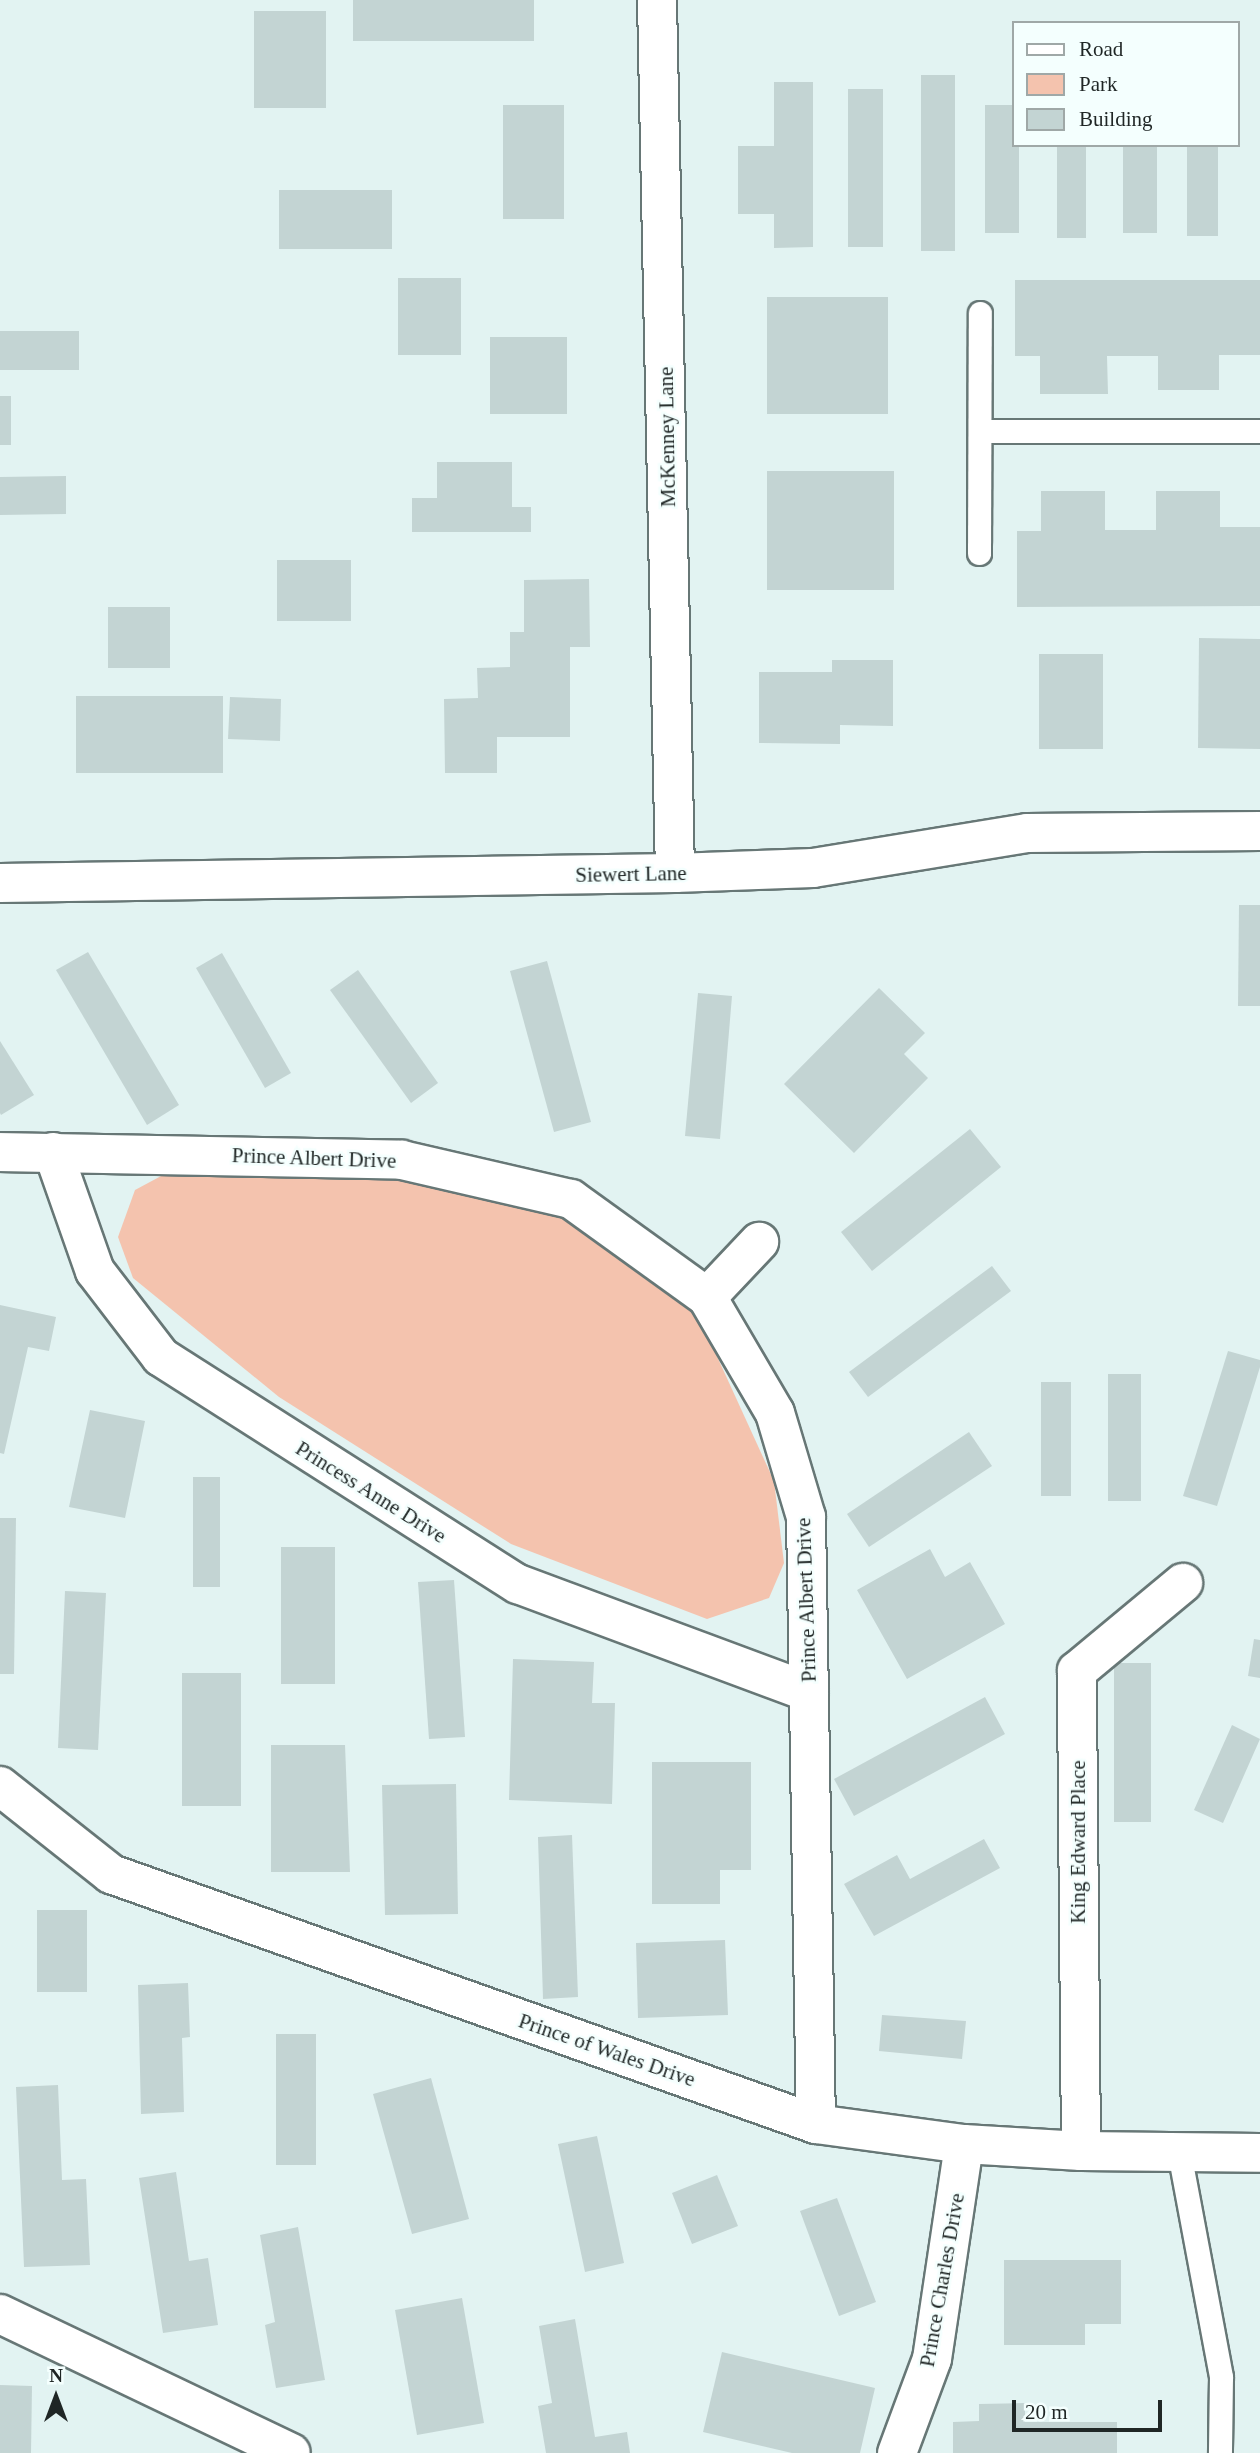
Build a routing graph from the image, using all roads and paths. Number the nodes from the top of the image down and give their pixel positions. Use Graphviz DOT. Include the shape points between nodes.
graph roads {
  1 [pos="657,0"];
  2 [pos="980,313"];
  3 [pos="980,431"];
  4 [pos="1260,431"];
  5 [pos="979,553"];
  6 [pos="1260,831"];
  7 [pos="675,873"];
  8 [pos="0,883"];
  9 [pos="0,1152"];
  10 [pos="53,1152"];
  11 [pos="759,1242"];
  12 [pos="707,1297"];
  13 [pos="1183,1583"];
  14 [pos="809,1692"];
  15 [pos="0,1786"];
  16 [pos="816,2124"];
  17 [pos="964,2144"];
  18 [pos="1081,2151"];
  19 [pos="1179,2152"];
  20 [pos="1260,2152"];
  21 [pos="0,2314"];
  22 [pos="291,2453"];
  23 [pos="897,2453"];
  24 [pos="1220,2453"];
  1 -- 7 [label="street, McKenney Lane"];
  2 -- 3 [label="lane"];
  3 -- 4 [label="lane"];
  3 -- 5 [label="lane"];
  6 -- 7 [label="street, Siewert Lane" via="1027,833 813,868"];
  7 -- 8 [label="street, Siewert Lane"];
  9 -- 10 [label="street, Prince Albert Drive"];
  10 -- 12 [label="street, Prince Albert Drive" via="402,1160 571,1199"];
  10 -- 14 [label="street, Princess Anne Drive" via="95,1271 161,1357 518,1584"];
  11 -- 12 [label="street"];
  12 -- 14 [label="street, Prince Albert Drive" via="775,1413 806,1517"];
  13 -- 18 [label="street, King Edward Place" via="1076,1671"];
  14 -- 16 [label="street, Prince Albert Drive"];
  15 -- 16 [label="street, Prince of Wales Drive" via="111,1874"];
  16 -- 17 [label="street, Prince of Wales Drive"];
  17 -- 18 [label="street, Prince of Wales Drive"];
  17 -- 23 [label="street, Prince Charles Drive" via="932,2359"];
  18 -- 19 [label="street, Prince of Wales Drive"];
  19 -- 20 [label="street, Prince of Wales Drive"];
  19 -- 24 [label="lane" via="1221,2377"];
  21 -- 22 [label="street"];
}
